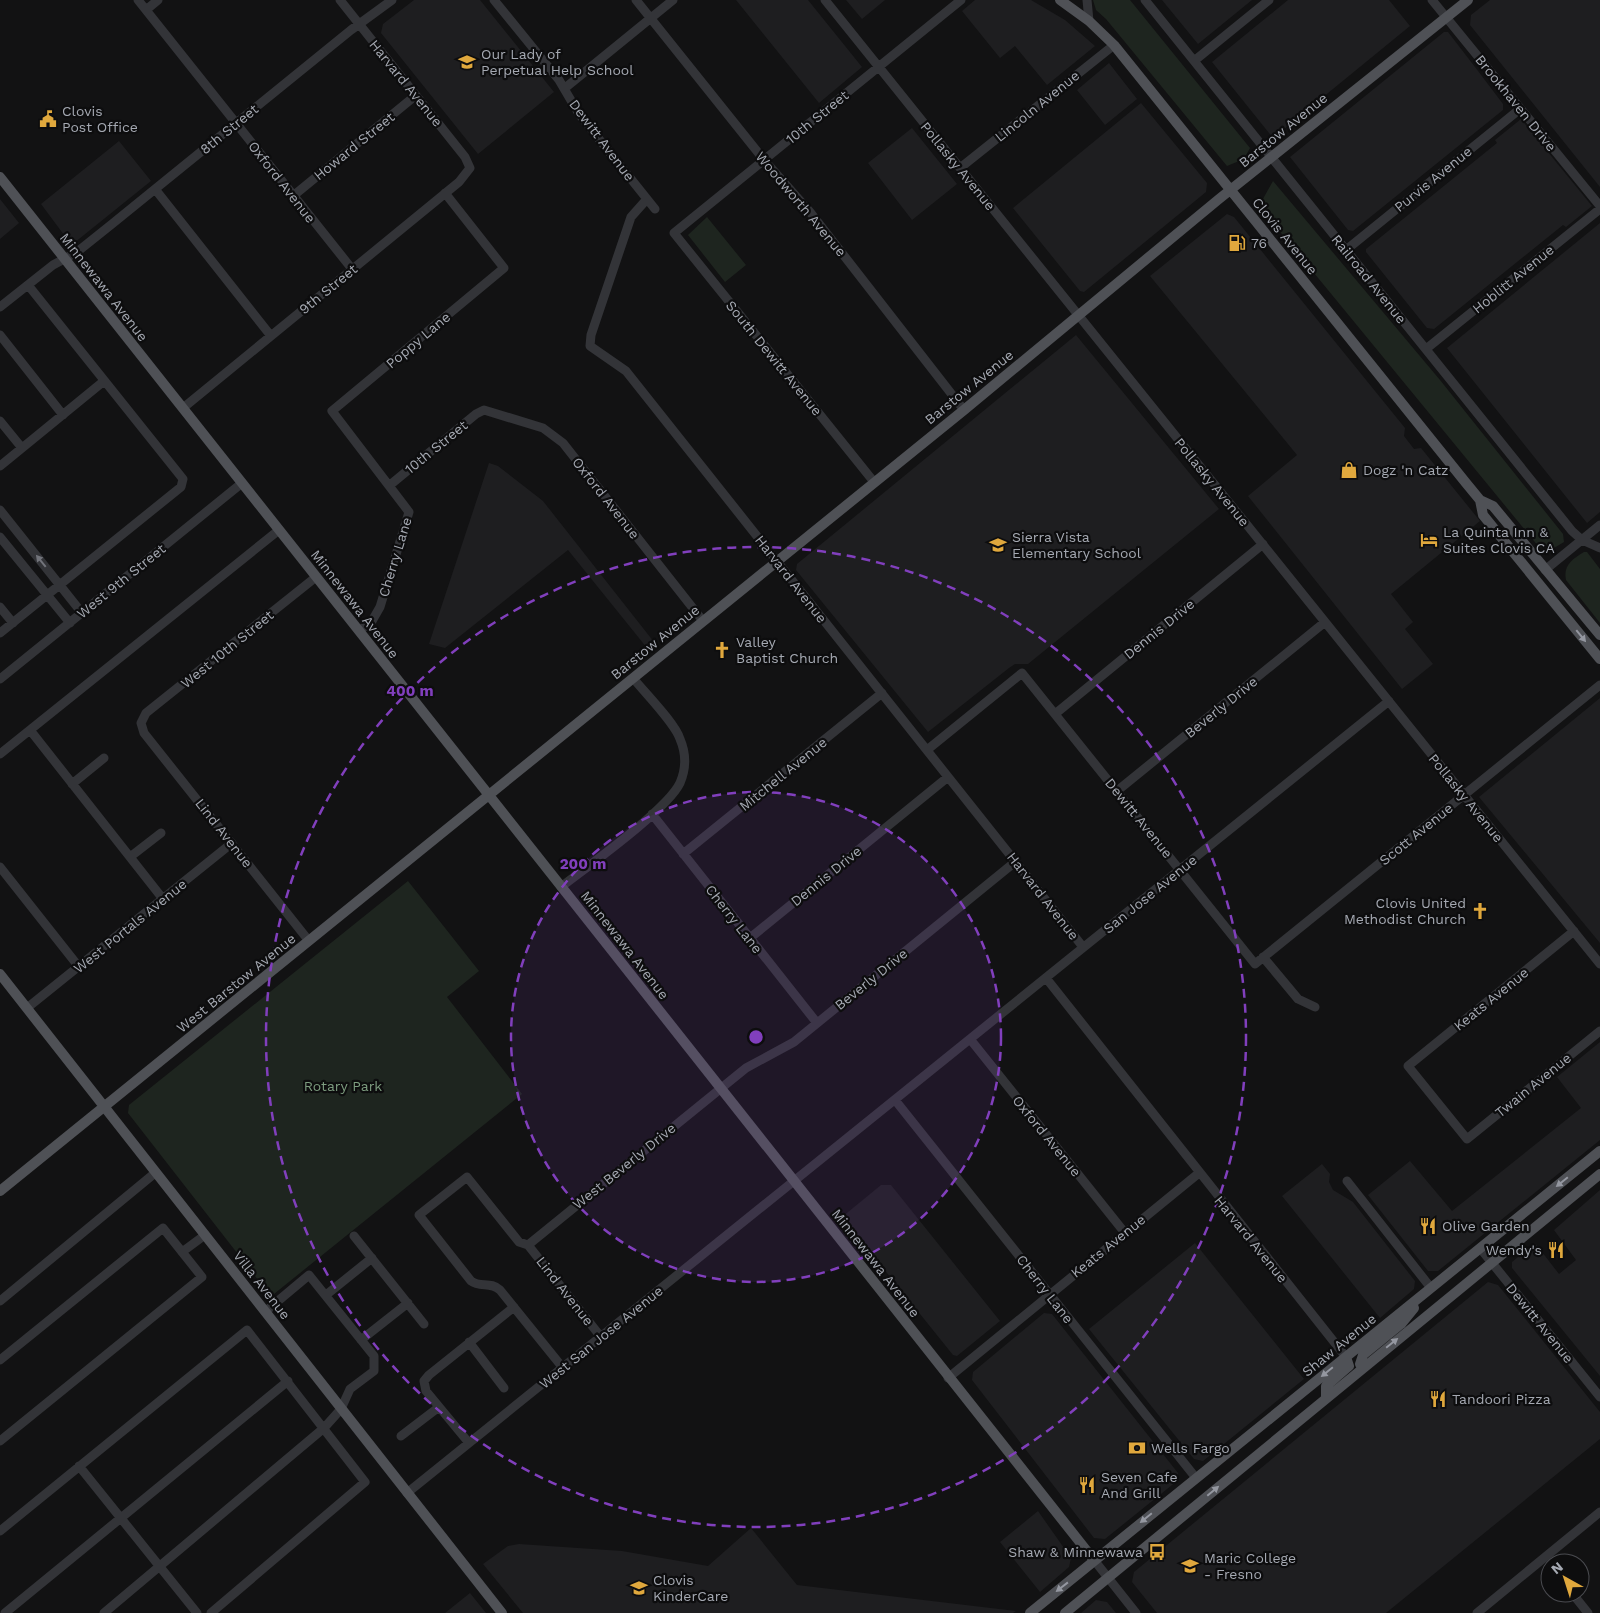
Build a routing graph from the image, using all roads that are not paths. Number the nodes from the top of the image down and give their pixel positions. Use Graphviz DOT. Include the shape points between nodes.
graph roads {
  1 [pos="138,0"];
  2 [pos="158,0"];
  3 [pos="340,0"];
  4 [pos="392,0"];
  5 [pos="494,0"];
  6 [pos="636,0"];
  7 [pos="673,0"];
  8 [pos="825,0"];
  9 [pos="961,0"];
  10 [pos="1060,0"];
  11 [pos="1087,0"];
  12 [pos="1145,0"];
  13 [pos="1269,0"];
  14 [pos="1432,0"];
  15 [pos="1468,0"];
  16 [pos="146,10"];
  17 [pos="651,18"];
  18 [pos="1446,18"];
  19 [pos="1089,21"];
  20 [pos="359,24"];
  21 [pos="1114,45"];
  22 [pos="1194,61"];
  23 [pos="878,67"];
  24 [pos="565,88"];
  25 [pos="415,96"];
  26 [pos="1520,108"];
  27 [pos="236,124"];
  28 [pos="1271,157"];
  29 [pos="764,160"];
  30 [pos="470,168"];
  31 [pos="960,168"];
  32 [pos="0,177"];
  33 [pos="155,189"];
  34 [pos="1230,190"];
  35 [pos="445,193"];
  36 [pos="293,196"];
  37 [pos="647,200"];
  38 [pos="1600,207"];
  39 [pos="655,209"];
  40 [pos="674,233"];
  41 [pos="1346,250"];
  42 [pos="65,258"];
  43 [pos="352,269"];
  44 [pos="28,285"];
  45 [pos="0,307"];
  46 [pos="1078,316"];
  47 [pos="0,335"];
  48 [pos="271,336"];
  49 [pos="1426,349"];
  50 [pos="104,381"];
  51 [pos="183,408"];
  52 [pos="484,410"];
  53 [pos="964,410"];
  54 [pos="332,411"];
  55 [pos="63,415"];
  56 [pos="0,421"];
  57 [pos="22,448"];
  58 [pos="0,466"];
  59 [pos="874,482"];
  60 [pos="242,483"];
  61 [pos="390,485"];
  62 [pos="1480,500"];
  63 [pos="0,510"];
  64 [pos="1600,525"];
  65 [pos="1492,526"];
  66 [pos="279,530"];
  67 [pos="0,537"];
  68 [pos="1582,540"];
  69 [pos="1262,544"];
  70 [pos="1600,548"];
  71 [pos="777,561"];
  72 [pos="1545,570"];
  73 [pos="316,577"];
  74 [pos="1538,582"];
  75 [pos="60,585"];
  76 [pos="47,595"];
  77 [pos="0,607"];
  78 [pos="82,613"];
  79 [pos="703,621"];
  80 [pos="1325,622"];
  81 [pos="13,623"];
  82 [pos="70,623"];
  83 [pos="360,632"];
  84 [pos="0,633"];
  85 [pos="1600,636"];
  86 [pos="1600,659"];
  87 [pos="634,678"];
  88 [pos="0,679"];
  89 [pos="1600,685"];
  90 [pos="882,693"];
  91 [pos="1389,701"];
  92 [pos="1055,714"];
  93 [pos="141,723"];
  94 [pos="30,730"];
  95 [pos="927,750"];
  96 [pos="0,754"];
  97 [pos="104,758"];
  98 [pos="948,777"];
  99 [pos="72,784"];
  100 [pos="1117,792"];
  101 [pos="1464,795"];
  102 [pos="489,796"];
  103 [pos="652,814"];
  104 [pos="162,833"];
  105 [pos="232,843"];
  106 [pos="684,854"];
  107 [pos="130,857"];
  108 [pos="1015,862"];
  109 [pos="0,867"];
  110 [pos="1180,870"];
  111 [pos="561,887"];
  112 [pos="163,899"];
  113 [pos="1574,931"];
  114 [pos="750,938"];
  115 [pos="309,941"];
  116 [pos="1084,947"];
  117 [pos="1263,957"];
  118 [pos="1255,964"];
  119 [pos="1600,964"];
  120 [pos="79,967"];
  121 [pos="0,974"];
  122 [pos="1046,978"];
  123 [pos="1315,1007"];
  124 [pos="27,1008"];
  125 [pos="817,1023"];
  126 [pos="1600,1031"];
  127 [pos="970,1039"];
  128 [pos="720,1088"];
  129 [pos="895,1100"];
  130 [pos="104,1107"];
  131 [pos="1467,1139"];
  132 [pos="1600,1151"];
  133 [pos="155,1173"];
  134 [pos="1199,1173"];
  135 [pos="1600,1174"];
  136 [pos="794,1181"];
  137 [pos="1347,1181"];
  138 [pos="0,1192"];
  139 [pos="1125,1232"];
  140 [pos="205,1235"];
  141 [pos="354,1236"];
  142 [pos="528,1245"];
  143 [pos="1480,1248"];
  144 [pos="182,1252"];
  145 [pos="372,1258"];
  146 [pos="1492,1262"];
  147 [pos="1431,1288"];
  148 [pos="1050,1294"];
  149 [pos="326,1295"];
  150 [pos="0,1301"];
  151 [pos="408,1303"];
  152 [pos="514,1308"];
  153 [pos="266,1311"];
  154 [pos="424,1324"];
  155 [pos="601,1337"];
  156 [pos="361,1340"];
  157 [pos="469,1342"];
  158 [pos="1346,1357"];
  159 [pos="0,1360"];
  160 [pos="563,1368"];
  161 [pos="1362,1368"];
  162 [pos="948,1378"];
  163 [pos="288,1381"];
  164 [pos="504,1388"];
  165 [pos="1326,1397"];
  166 [pos="1600,1397"];
  167 [pos="440,1407"];
  168 [pos="340,1409"];
  169 [pos="324,1428"];
  170 [pos="401,1436"];
  171 [pos="0,1441"];
  172 [pos="469,1444"];
  173 [pos="79,1466"];
  174 [pos="1196,1478"];
  175 [pos="407,1493"];
  176 [pos="1600,1512"];
  177 [pos="120,1518"];
  178 [pos="0,1532"];
  179 [pos="1550,1553"];
  180 [pos="1094,1560"];
  181 [pos="1540,1561"];
  182 [pos="160,1567"];
  183 [pos="1107,1578"];
  184 [pos="1580,1603"];
  185 [pos="5,1613"];
  186 [pos="104,1613"];
  187 [pos="197,1613"];
  188 [pos="211,1613"];
  189 [pos="502,1613"];
  190 [pos="1030,1613"];
  191 [pos="1064,1613"];
  192 [pos="1136,1613"];
  193 [pos="1477,1613"];
  194 [pos="1588,1613"];
  1 -- 16 [label="street, Oxford Avenue"];
  2 -- 16 [label="street"];
  3 -- 20 [label="street, Harvard Avenue"];
  4 -- 20 [label="street, 8th Street"];
  5 -- 24 [label="street, Dewitt Avenue"];
  6 -- 17 [label="street, Woodworth Avenue"];
  7 -- 17 [label="street"];
  8 -- 23 [label="street, Pollasky Avenue"];
  9 -- 23 [label="street, 10th Street"];
  10 -- 19 [label="main road, Clovis Avenue"];
  11 -- 19 [label="street"];
  12 -- 22 [label="street, Railroad Avenue"];
  13 -- 22 [label="street"];
  14 -- 18 [label="street, Brookhaven Drive"];
  15 -- 18 [label="main road, Barstow Avenue"];
  16 -- 27 [label="street, Oxford Avenue"];
  17 -- 24 [label="street"];
  17 -- 29 [label="street, Woodworth Avenue"];
  18 -- 26 [label="street, Brookhaven Drive"];
  18 -- 28 [label="main road, Barstow Avenue"];
  19 -- 21 [label="main road, Clovis Avenue"];
  20 -- 25 [label="street, Harvard Avenue"];
  20 -- 27 [label="street, 8th Street"];
  21 -- 31 [label="street, Lincoln Avenue"];
  21 -- 34 [label="main road, Clovis Avenue"];
  22 -- 28 [label="street, Railroad Avenue"];
  23 -- 29 [label="street, 10th Street"];
  23 -- 31 [label="street, Pollasky Avenue"];
  24 -- 37 [label="street, Dewitt Avenue" via="578,114"];
  25 -- 30 [label="street, Harvard Avenue" via="465,157"];
  25 -- 36 [label="street, Howard Street"];
  26 -- 38 [label="street, Brookhaven Drive"];
  26 -- 41 [label="street, Purvis Avenue"];
  27 -- 33 [label="street, 8th Street"];
  27 -- 36 [label="street, Oxford Avenue"];
  28 -- 34 [label="main road, Barstow Avenue"];
  28 -- 41 [label="street, Railroad Avenue"];
  29 -- 40 [label="street, 10th Street"];
  29 -- 53 [label="street, Woodworth Avenue" via="810,212"];
  30 -- 35 [label="street, 9th Street"];
  31 -- 46 [label="street, Pollasky Avenue"];
  32 -- 42 [label="main road, Minnewawa Avenue"];
  33 -- 42 [label="street, 8th Street" via="84,247"];
  33 -- 48 [label="street"];
  34 -- 46 [label="main road, Barstow Avenue"];
  34 -- 62 [label="main road, Clovis Avenue"];
  35 -- 43 [label="street, 9th Street"];
  35 -- 54 [label="street, Poppy Lane" via="504,268"];
  36 -- 43 [label="street, Oxford Avenue"];
  37 -- 39 [label="street, Dewitt Avenue"];
  37 -- 71 [label="street, Harvard Avenue" via="630,217 590,346 626,371"];
  38 -- 49 [label="street, Hoblitt Avenue"];
  40 -- 59 [label="street, South Dewitt Avenue"];
  41 -- 49 [label="street, Railroad Avenue"];
  42 -- 44 [label="street, 8th Street"];
  42 -- 51 [label="main road, Minnewawa Avenue"];
  43 -- 48 [label="street, 9th Street"];
  44 -- 45 [label="street, 8th Street"];
  44 -- 50 [label="street"];
  46 -- 53 [label="main road, Barstow Avenue"];
  46 -- 69 [label="street, Pollasky Avenue"];
  47 -- 55 [label="street"];
  48 -- 51 [label="street, 9th Street"];
  49 -- 68 [label="street, Railroad Avenue"];
  50 -- 55 [label="street"];
  50 -- 75 [label="street" via="182,479 181,487"];
  51 -- 60 [label="main road, Minnewawa Avenue"];
  52 -- 61 [label="street, 10th Street"];
  52 -- 79 [label="street, Oxford Avenue" via="543,428 563,443"];
  53 -- 59 [label="main road, Barstow Avenue"];
  54 -- 61 [label="street, Cherry Lane"];
  55 -- 57 [label="street"];
  56 -- 57 [label="street"];
  57 -- 58 [label="street"];
  59 -- 71 [label="main road, Barstow Avenue"];
  60 -- 66 [label="main road, Minnewawa Avenue"];
  60 -- 78 [label="street, West 9th Street"];
  61 -- 83 [label="street, Cherry Lane" via="409,512 408,521 380,607"];
  62 -- 65 [label="main road, Clovis Avenue" via="1483,514"];
  62 -- 72 [label="main road, Clovis Avenue" via="1493,506"];
  75 -- 63 [label="street, one-way"];
  64 -- 68 [label="street"];
  65 -- 72 [label="main road" via="1514,541 1534,567"];
  65 -- 74 [label="main road, Clovis Avenue"];
  66 -- 73 [label="main road, Minnewawa Avenue"];
  66 -- 94 [label="street"];
  67 -- 76 [label="street"];
  68 -- 70 [label="street, Railroad Avenue"];
  68 -- 72 [label="street"];
  69 -- 80 [label="street, Pollasky Avenue"];
  69 -- 92 [label="street, Dennis Drive"];
  71 -- 79 [label="main road, Barstow Avenue"];
  71 -- 90 [label="street, Harvard Avenue"];
  72 -- 85 [label="main road, Clovis Avenue"];
  73 -- 83 [label="main road, Minnewawa Avenue"];
  73 -- 93 [label="street, West 10th Street" via="146,713"];
  74 -- 85 [label="main road" via="1542,579 1547,582"];
  74 -- 86 [label="main road, Clovis Avenue, one-way"];
  75 -- 76 [label="street"];
  75 -- 78 [label="street"];
  76 -- 81 [label="street"];
  76 -- 82 [label="street"];
  77 -- 81 [label="street"];
  78 -- 82 [label="street, West 9th Street"];
  79 -- 87 [label="main road, Barstow Avenue"];
  80 -- 91 [label="street, Pollasky Avenue"];
  80 -- 100 [label="street, Beverly Drive"];
  81 -- 84 [label="street"];
  82 -- 88 [label="street, West 9th Street"];
  83 -- 102 [label="main road, Minnewawa Avenue"];
  87 -- 102 [label="main road, Barstow Avenue"];
  87 -- 103 [label="street" via="680,736 684,752 679,784"];
  89 -- 101 [label="street, Scott Avenue"];
  90 -- 95 [label="street, Harvard Avenue"];
  90 -- 106 [label="street, Mitchell Avenue"];
  91 -- 101 [label="street, Pollasky Avenue"];
  91 -- 110 [label="street, San Jose Avenue"];
  92 -- 95 [label="street, Dewitt Avenue" via="1022,673"];
  92 -- 100 [label="street, Dewitt Avenue"];
  93 -- 105 [label="street, Lind Avenue" via="144,733"];
  94 -- 96 [label="street"];
  94 -- 99 [label="street"];
  95 -- 98 [label="street, Harvard Avenue"];
  97 -- 99 [label="street"];
  98 -- 108 [label="street, Harvard Avenue"];
  98 -- 114 [label="street, Dennis Drive"];
  99 -- 107 [label="street"];
  100 -- 110 [label="street, Dewitt Avenue"];
  101 -- 113 [label="street, Pollasky Avenue"];
  101 -- 117 [label="street, Scott Avenue"];
  102 -- 111 [label="main road, Minnewawa Avenue"];
  102 -- 115 [label="main road, West Barstow Avenue"];
  103 -- 106 [label="street, Cherry Lane"];
  103 -- 111 [label="street"];
  104 -- 107 [label="street"];
  105 -- 112 [label="street, West Portals Avenue"];
  105 -- 115 [label="street, Lind Avenue"];
  106 -- 114 [label="street, Cherry Lane"];
  107 -- 112 [label="street"];
  108 -- 116 [label="street, Harvard Avenue"];
  108 -- 125 [label="street, Beverly Drive"];
  109 -- 120 [label="street"];
  110 -- 116 [label="street, San Jose Avenue"];
  110 -- 118 [label="street, Dewitt Avenue"];
  111 -- 128 [label="main road, Minnewawa Avenue"];
  112 -- 120 [label="street, West Portals Avenue"];
  113 -- 119 [label="street, Pollasky Avenue"];
  113 -- 131 [label="street, Keats Avenue" via="1408,1066"];
  114 -- 125 [label="street, Cherry Lane"];
  115 -- 130 [label="main road, West Barstow Avenue"];
  116 -- 122 [label="street, San Jose Avenue"];
  117 -- 118 [label="street, Scott Avenue"];
  117 -- 123 [label="street" via="1298,999"];
  120 -- 124 [label="street, West Portals Avenue"];
  121 -- 124 [label="main road, Villa Avenue"];
  122 -- 127 [label="street, San Jose Avenue"];
  122 -- 134 [label="street, Harvard Avenue"];
  124 -- 130 [label="main road, Villa Avenue"];
  125 -- 128 [label="street, Beverly Drive" via="794,1042 746,1068"];
  126 -- 131 [label="street, Twain Avenue"];
  127 -- 129 [label="street, San Jose Avenue"];
  127 -- 139 [label="street, Oxford Avenue"];
  128 -- 136 [label="main road, Minnewawa Avenue"];
  128 -- 142 [label="street, West Beverly Drive"];
  129 -- 136 [label="street, San Jose Avenue"];
  129 -- 148 [label="street, Cherry Lane"];
  130 -- 133 [label="main road, Villa Avenue"];
  130 -- 138 [label="main road, West Barstow Avenue"];
  132 -- 143 [label="main road, Shaw Avenue, one-way"];
  133 -- 140 [label="main road, Villa Avenue"];
  133 -- 150 [label="street"];
  134 -- 139 [label="street, Keats Avenue"];
  134 -- 158 [label="street, Harvard Avenue"];
  135 -- 146 [label="main road"];
  136 -- 155 [label="street, West San Jose Avenue"];
  136 -- 162 [label="main road, Minnewawa Avenue"];
  137 -- 147 [label="street"];
  139 -- 148 [label="street, Keats Avenue"];
  140 -- 144 [label="street"];
  140 -- 153 [label="main road, Villa Avenue"];
  141 -- 145 [label="street"];
  142 -- 152 [label="street, Lind Avenue" via="519,1242 467,1177 419,1215 471,1281 496,1286"];
  142 -- 155 [label="street, Lind Avenue"];
  143 -- 146 [label="street, Dewitt Avenue"];
  143 -- 147 [label="main road, Shaw Avenue"];
  144 -- 159 [label="street" via="162,1228"];
  144 -- 171 [label="street" via="202,1277"];
  145 -- 149 [label="street"];
  145 -- 151 [label="street"];
  161 -- 146 [label="main road, one-way"];
  146 -- 166 [label="street, Dewitt Avenue"];
  147 -- 158 [label="main road, Shaw Avenue"];
  147 -- 161 [label="main road" via="1401,1324 1363,1355"];
  148 -- 162 [label="street, Keats Avenue"];
  148 -- 174 [label="street, Cherry Lane"];
  149 -- 153 [label="street" via="309,1275"];
  149 -- 156 [label="street"];
  151 -- 154 [label="street"];
  151 -- 156 [label="street"];
  152 -- 157 [label="street"];
  152 -- 160 [label="street"];
  153 -- 168 [label="main road, Villa Avenue"];
  155 -- 160 [label="street, West San Jose Avenue"];
  156 -- 168 [label="street" via="374,1356 374,1372 350,1389"];
  157 -- 164 [label="street"];
  157 -- 167 [label="street" via="424,1381 426,1390"];
  158 -- 165 [label="main road" via="1348,1366 1326,1386"];
  158 -- 174 [label="main road, Shaw Avenue, one-way"];
  160 -- 172 [label="street, West San Jose Avenue"];
  161 -- 165 [label="main road"];
  162 -- 180 [label="main road, Minnewawa Avenue"];
  163 -- 169 [label="street"];
  163 -- 173 [label="street" via="247,1330"];
  163 -- 177 [label="street"];
  183 -- 165 [label="main road, one-way"];
  167 -- 170 [label="street"];
  167 -- 172 [label="street"];
  168 -- 169 [label="street"];
  168 -- 175 [label="main road, Villa Avenue"];
  169 -- 182 [label="street"];
  169 -- 188 [label="street" via="365,1482"];
  172 -- 175 [label="street, West San Jose Avenue"];
  173 -- 177 [label="street"];
  173 -- 178 [label="street"];
  174 -- 180 [label="main road, Shaw Avenue, one-way"];
  175 -- 189 [label="main road, Villa Avenue"];
  176 -- 179 [label="street"];
  177 -- 182 [label="street"];
  177 -- 185 [label="street"];
  180 -- 183 [label="street, Minnewawa Avenue"];
  180 -- 190 [label="main road, Shaw Avenue, one-way"];
  181 -- 193 [label="street"];
  182 -- 186 [label="street"];
  182 -- 187 [label="street"];
  183 -- 191 [label="main road"];
  183 -- 192 [label="street, Minnewawa Avenue"];
  184 -- 194 [label="street"];
}
